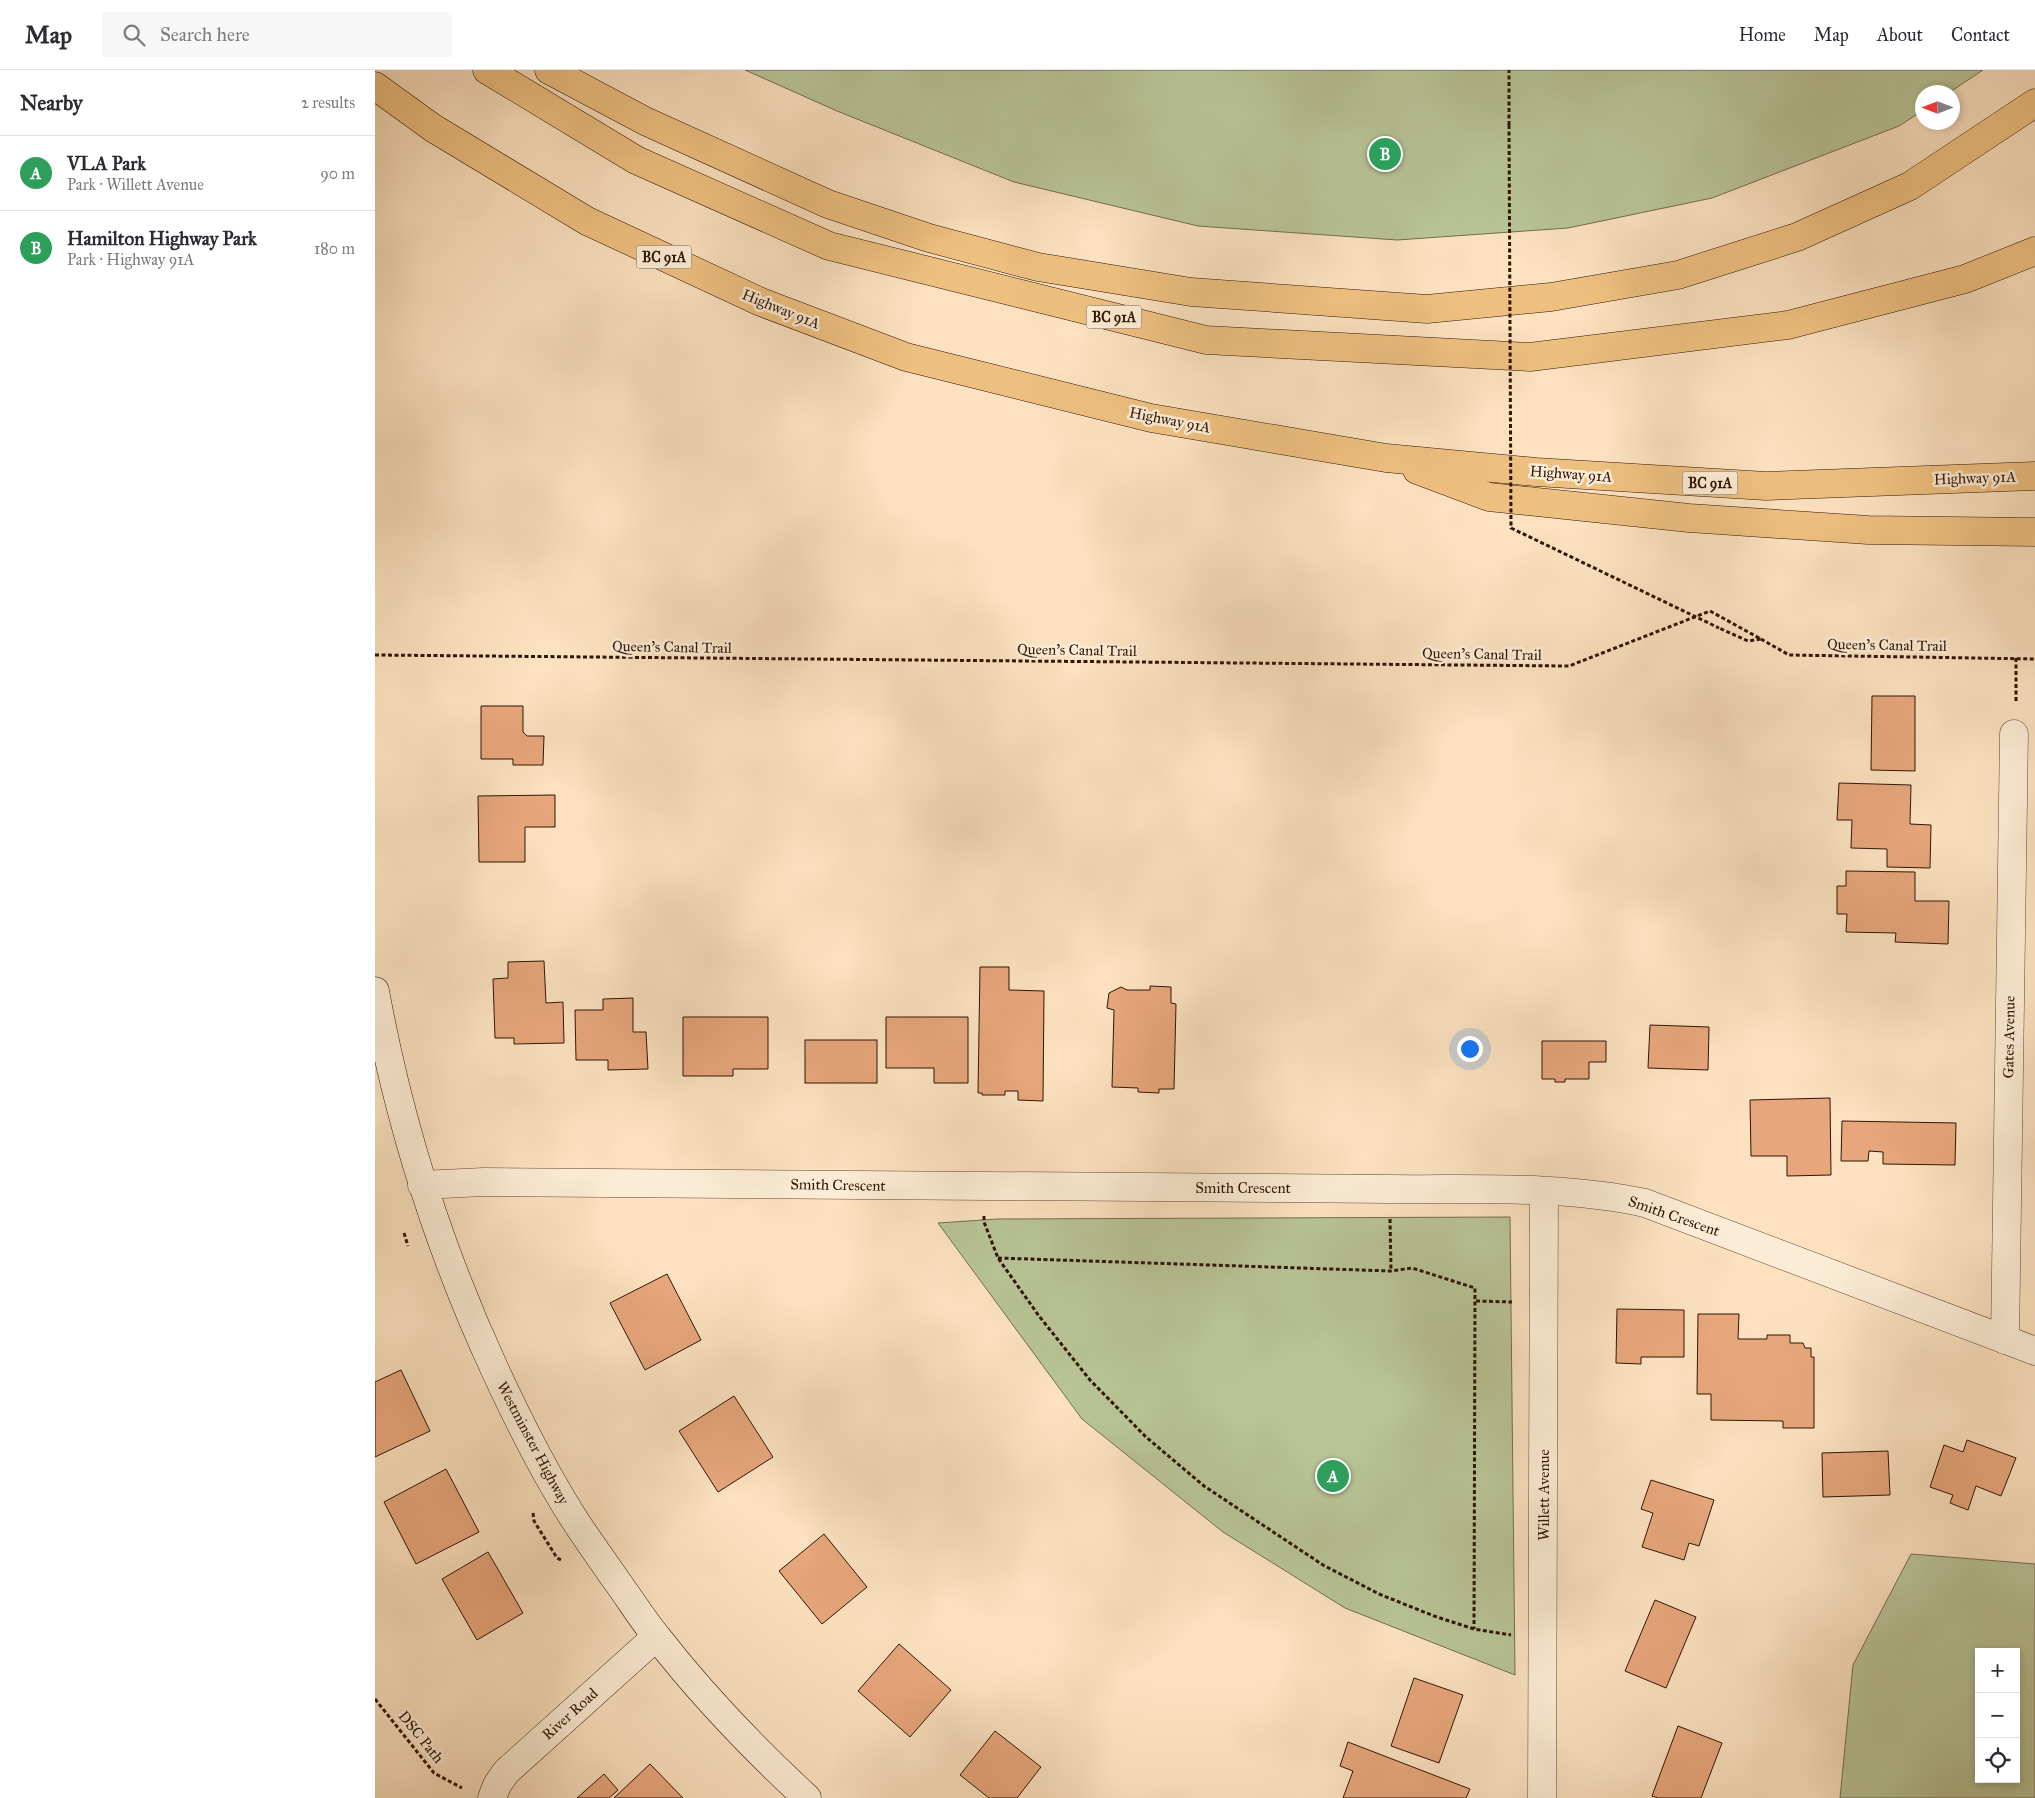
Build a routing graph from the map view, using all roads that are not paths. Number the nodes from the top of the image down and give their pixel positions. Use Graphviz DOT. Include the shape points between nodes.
graph roads {
  1 [pos="487,70"];
  2 [pos="549,70"];
  3 [pos="375,86"];
  4 [pos="2035,103"];
  5 [pos="2035,251"];
  6 [pos="1386,458"];
  7 [pos="2035,476"];
  8 [pos="2035,532"];
  9 [pos="2014,734"];
  10 [pos="375,991"];
  11 [pos="422,1185"];
  12 [pos="1544,1192"];
  13 [pos="2005,1340"];
  14 [pos="2035,1351"];
  15 [pos="656,1637"];
  16 [pos="493,1798"];
  17 [pos="807,1798"];
  18 [pos="1542,1798"];
  1 -- 5 [label="highway, BC 91A" via="636,160 829,246 1206,340 1530,356 1788,324 1965,279"];
  2 -- 4 [label="highway" via="645,121 828,204 929,238 1038,267 1191,292 1427,309 1551,297 1679,275 1797,237 1910,186"];
  3 -- 6 [label="highway, Highway 91A / BC 91A" via="433,128 587,221 761,302 906,357 1151,418"];
  6 -- 7 [label="highway, Highway 91A / BC 91A" via="1536,472 1766,486"];
  6 -- 8 [label="highway" via="1489,498 1689,518 1868,530"];
  9 -- 13 [label="street, Gates Avenue"];
  10 -- 11 [label="street, Westminster Highway" via="384,1043"];
  11 -- 12 [label="street, Smith Crescent" via="484,1182"];
  11 -- 15 [label="street, Westminster Highway" via="459,1286 519,1423 576,1522"];
  12 -- 13 [label="street, Smith Crescent" via="1601,1195 1645,1203"];
  12 -- 18 [label="street, Willett Avenue"];
  13 -- 14 [label="street, Smith Crescent"];
  15 -- 16 [label="street, River Road" via="505,1772"];
  15 -- 17 [label="street, Westminster Highway" via="733,1725"];
}
